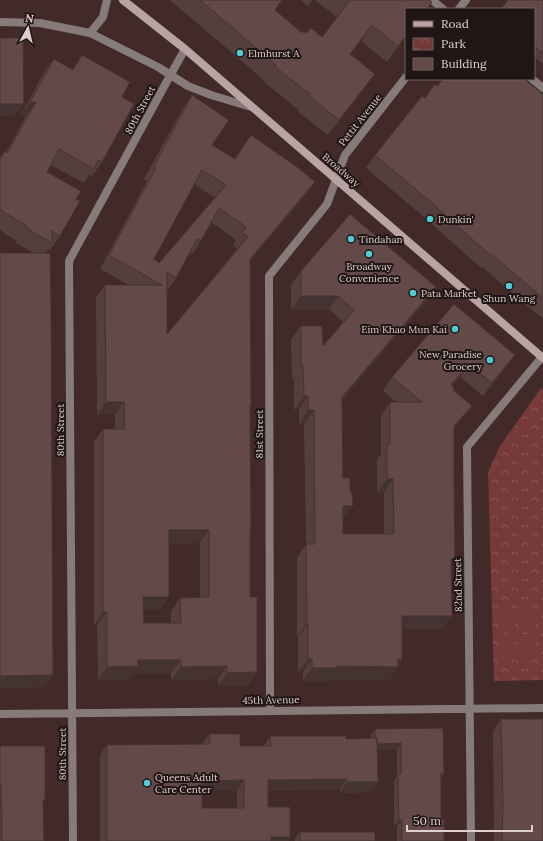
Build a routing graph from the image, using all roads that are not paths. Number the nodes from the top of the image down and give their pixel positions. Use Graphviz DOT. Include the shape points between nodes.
graph roads {
  1 [pos="107,0"];
  2 [pos="123,0"];
  3 [pos="432,0"];
  4 [pos="466,0"];
  5 [pos="442,8"];
  6 [pos="460,8"];
  7 [pos="0,22"];
  8 [pos="90,33"];
  9 [pos="185,49"];
  10 [pos="171,75"];
  11 [pos="405,77"];
  12 [pos="533,80"];
  13 [pos="543,88"];
  14 [pos="252,106"];
  15 [pos="336,179"];
  16 [pos="542,358"];
  17 [pos="543,708"];
  18 [pos="469,709"];
  19 [pos="270,710"];
  20 [pos="72,713"];
  21 [pos="0,714"];
  22 [pos="73,841"];
  23 [pos="471,841"];
  1 -- 8 [label="street" via="103,16"];
  2 -- 9 [label="main road, Broadway"];
  3 -- 5 [label="street"];
  4 -- 6 [label="street"];
  7 -- 8 [label="street" via="40,23"];
  8 -- 10 [label="street"];
  9 -- 10 [label="street, 80th Street"];
  9 -- 14 [label="main road, Broadway"];
  10 -- 14 [label="street" via="188,86 211,95"];
  10 -- 20 [label="street, 80th Street" via="69,261"];
  11 -- 15 [label="street, Pettit Avenue" via="345,155"];
  12 -- 13 [label="street"];
  14 -- 15 [label="main road, Broadway"];
  15 -- 16 [label="main road, Broadway"];
  15 -- 19 [label="street, 81st Street" via="328,204 269,276"];
  16 -- 18 [label="street, 82nd Street" via="467,447"];
  17 -- 18 [label="street, 45th Avenue"];
  18 -- 19 [label="street, 45th Avenue"];
  18 -- 23 [label="street, 82nd Street"];
  19 -- 20 [label="street, 45th Avenue"];
  20 -- 21 [label="street, 45th Avenue"];
  20 -- 22 [label="street, 80th Street"];
}
